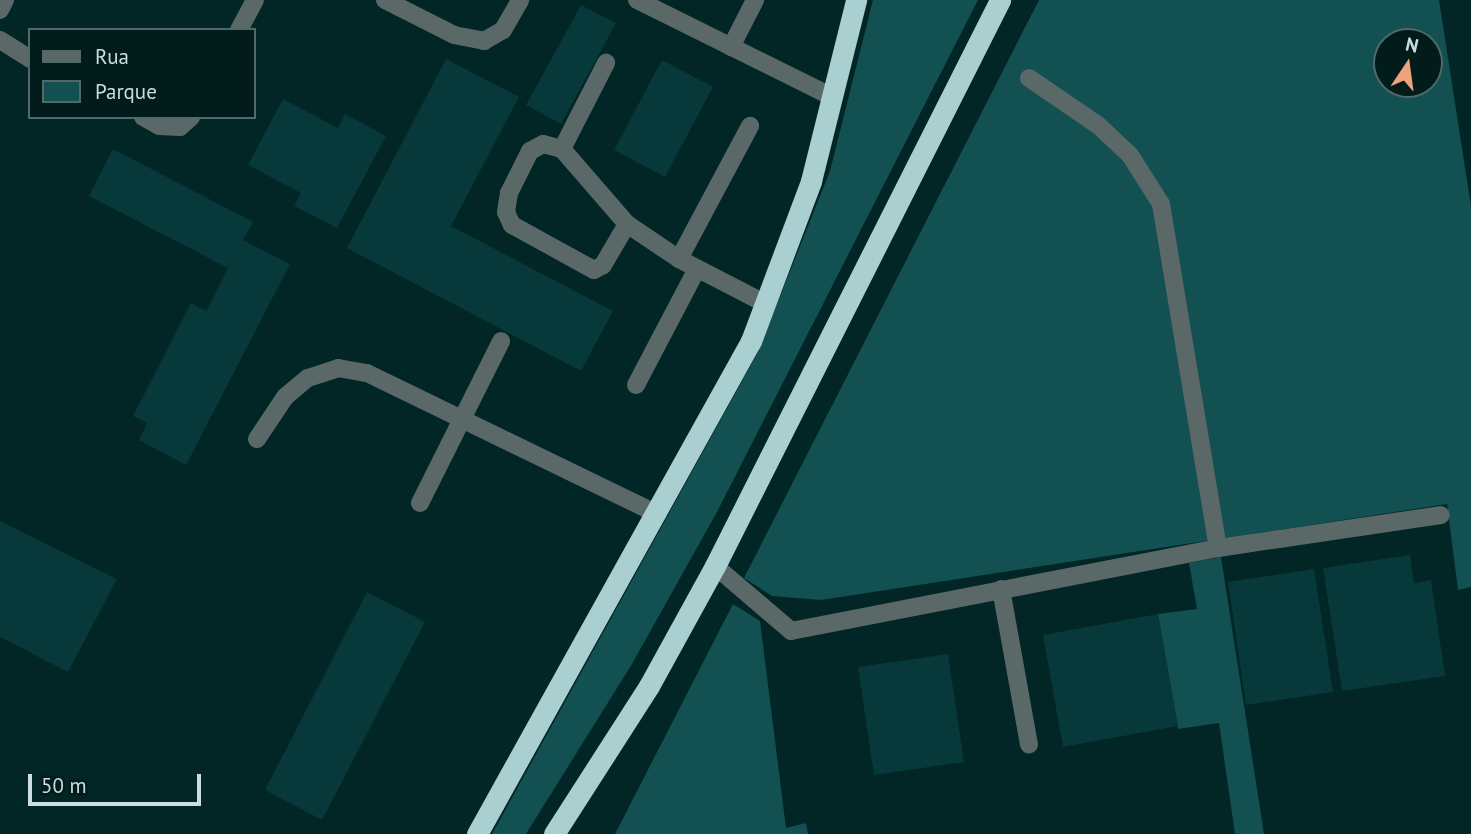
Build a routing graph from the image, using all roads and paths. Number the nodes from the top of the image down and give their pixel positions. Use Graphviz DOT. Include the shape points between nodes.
graph roads {
  1 [pos="5,0"];
  2 [pos="255,0"];
  3 [pos="385,0"];
  4 [pos="520,0"];
  5 [pos="637,0"];
  6 [pos="755,0"];
  7 [pos="856,0"];
  8 [pos="1000,0"];
  9 [pos="0,10"];
  10 [pos="240,28"];
  11 [pos="0,40"];
  12 [pos="731,47"];
  13 [pos="28,58"];
  14 [pos="606,63"];
  15 [pos="1029,78"];
  16 [pos="832,97"];
  17 [pos="147,119"];
  18 [pos="189,119"];
  19 [pos="750,127"];
  20 [pos="562,149"];
  21 [pos="627,224"];
  22 [pos="679,259"];
  23 [pos="697,269"];
  24 [pos="766,304"];
  25 [pos="501,341"];
  26 [pos="636,385"];
  27 [pos="461,418"];
  28 [pos="257,439"];
  29 [pos="420,503"];
  30 [pos="658,514"];
  31 [pos="1441,515"];
  32 [pos="1218,548"];
  33 [pos="715,566"];
  34 [pos="1001,589"];
  35 [pos="1029,744"];
  36 [pos="477,834"];
  37 [pos="554,834"];
  1 -- 9 [label="lane"];
  2 -- 10 [label="lane"];
  3 -- 4 [label="lane" via="454,35 484,41 503,30"];
  5 -- 12 [label="lane"];
  6 -- 12 [label="lane"];
  7 -- 16 [label="highway"];
  8 -- 33 [label="highway"];
  11 -- 13 [label="lane"];
  12 -- 16 [label="lane"];
  14 -- 20 [label="lane"];
  15 -- 32 [label="lane" via="1099,126 1130,155 1161,204"];
  16 -- 24 [label="highway" via="804,203"];
  17 -- 18 [label="lane" via="180,127"];
  19 -- 22 [label="lane"];
  20 -- 21 [label="lane"];
  20 -- 21 [label="lane" via="543,144 530,151 509,193 506,212 512,225 594,270 603,265"];
  21 -- 22 [label="lane"];
  22 -- 23 [label="lane"];
  23 -- 24 [label="lane"];
  23 -- 26 [label="lane"];
  24 -- 30 [label="highway" via="734,377"];
  25 -- 27 [label="lane"];
  27 -- 28 [label="lane" via="367,373 338,368 308,378 285,397"];
  27 -- 29 [label="lane"];
  27 -- 30 [label="lane"];
  30 -- 36 [label="highway"];
  31 -- 32 [label="lane"];
  32 -- 34 [label="lane"];
  33 -- 34 [label="lane" via="791,631"];
  33 -- 37 [label="highway" via="649,686"];
  34 -- 35 [label="lane"];
}
